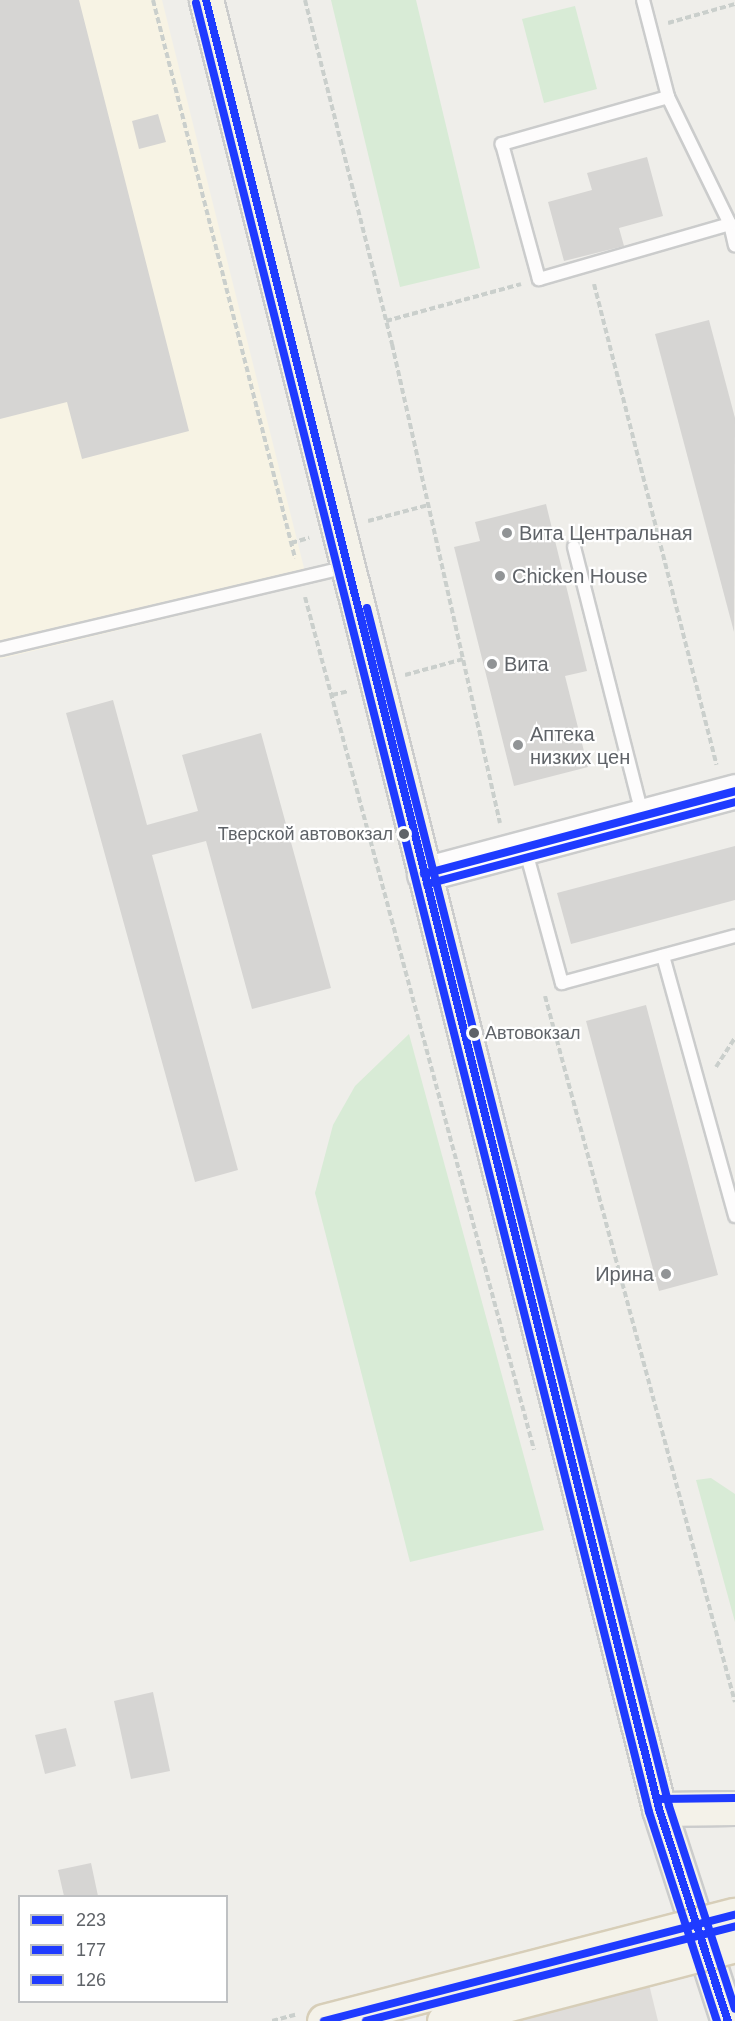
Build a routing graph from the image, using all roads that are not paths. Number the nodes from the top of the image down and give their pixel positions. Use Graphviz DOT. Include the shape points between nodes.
graph roads {
  1 [pos="206,0"];
  2 [pos="643,0"];
  3 [pos="668,97"];
  4 [pos="730,224"];
  5 [pos="735,244"];
  6 [pos="574,547"];
  7 [pos="346,567"];
  8 [pos="0,649"];
  9 [pos="730,792"];
  10 [pos="643,816"];
  11 [pos="515,850"];
  12 [pos="424,874"];
  13 [pos="735,936"];
  14 [pos="663,956"];
  15 [pos="735,1216"];
  16 [pos="658,1809"];
  17 [pos="735,1809"];
  18 [pos="735,1915"];
  19 [pos="735,1945"];
  20 [pos="324,2021"];
  21 [pos="444,2021"];
  22 [pos="728,2021"];
  1 -- 7 [label="main road"];
  2 -- 3 [label="lane"];
  3 -- 4 [label="lane"];
  3 -- 4 [label="lane" via="502,144 539,279"];
  4 -- 5 [label="lane"];
  6 -- 10 [label="lane"];
  7 -- 8 [label="lane"];
  7 -- 12 [label="main road"];
  9 -- 10 [label="street"];
  10 -- 11 [label="street"];
  11 -- 12 [label="street"];
  11 -- 14 [label="lane" via="562,983"];
  12 -- 16 [label="main road"];
  13 -- 14 [label="lane"];
  14 -- 15 [label="lane"];
  16 -- 17 [label="main road"];
  16 -- 22 [label="main road"];
  18 -- 20 [label="main road, bridge"];
  19 -- 21 [label="main road, bridge"];
}
